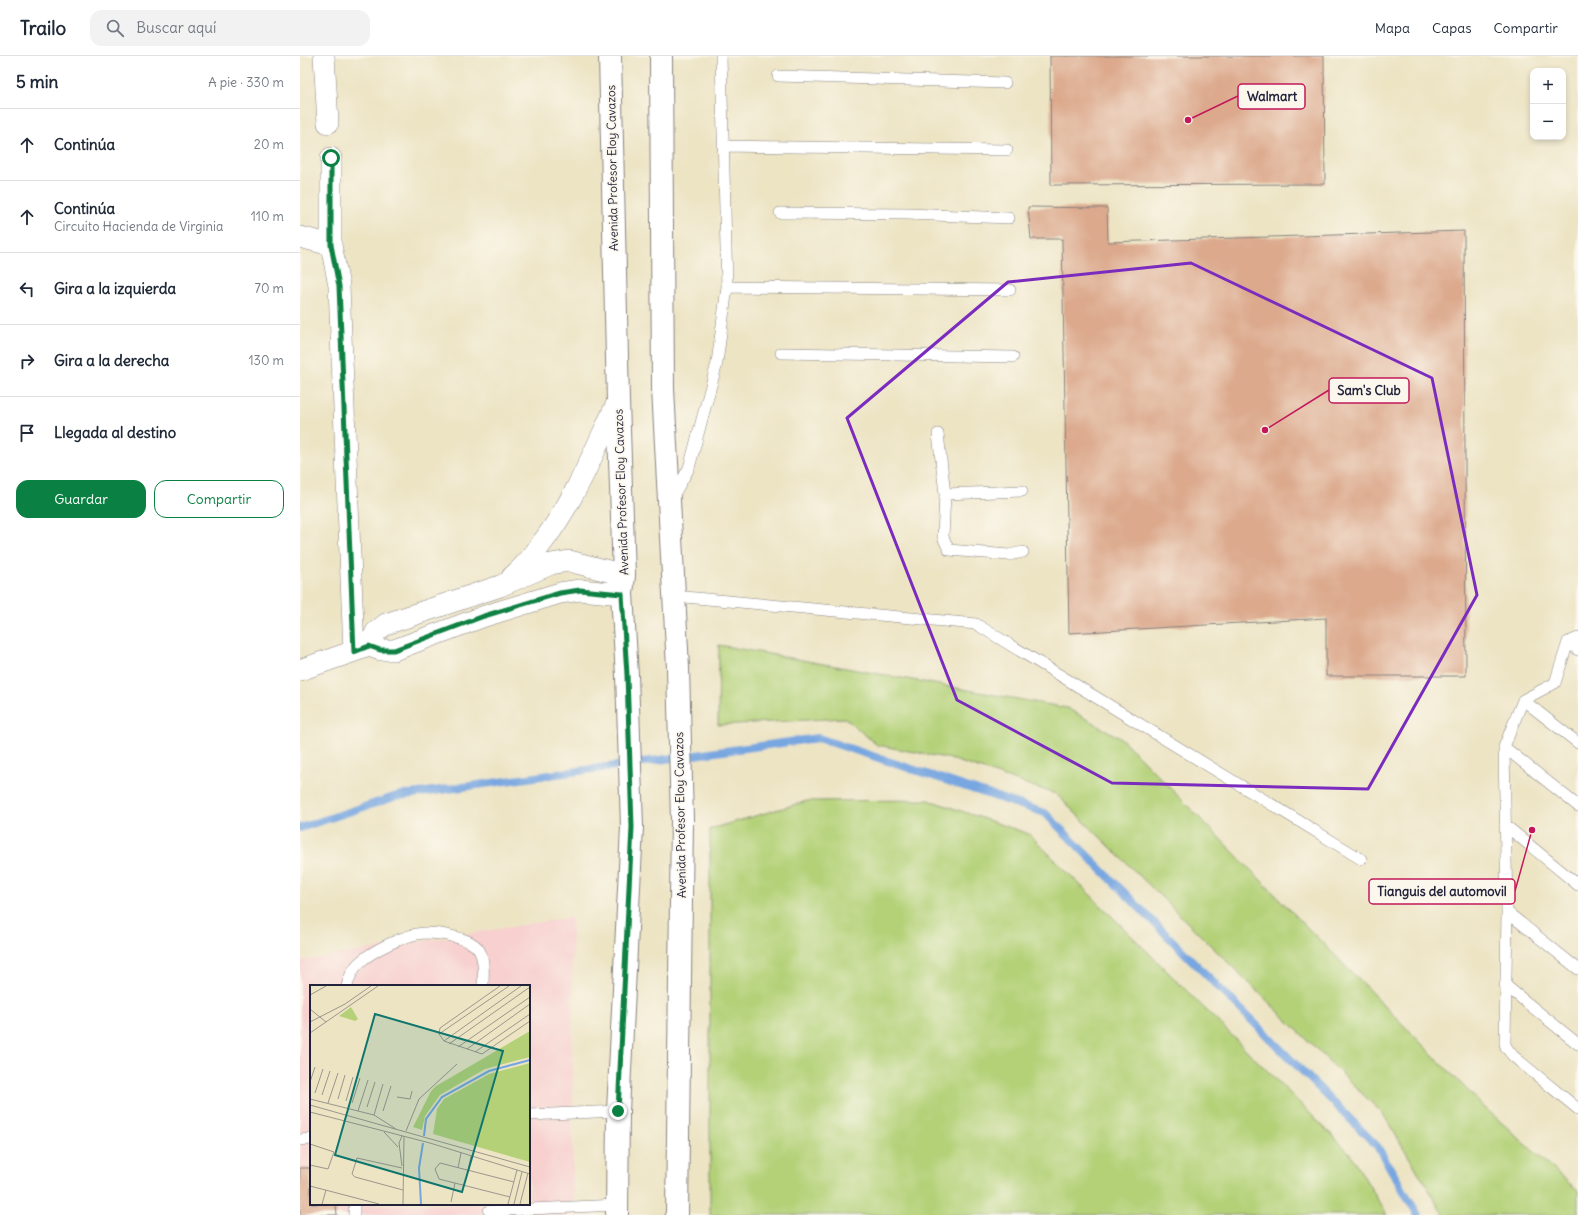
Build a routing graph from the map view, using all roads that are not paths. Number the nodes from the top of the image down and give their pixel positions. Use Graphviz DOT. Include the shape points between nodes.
graph roads {
  1 [pos="324,56"];
  2 [pos="610,56"];
  3 [pos="661,56"];
  4 [pos="721,56"];
  5 [pos="778,76"];
  6 [pos="1006,83"];
  7 [pos="328,123"];
  8 [pos="723,146"];
  9 [pos="1007,150"];
  10 [pos="331,158"];
  11 [pos="780,213"];
  12 [pos="1009,218"];
  13 [pos="300,237"];
  14 [pos="331,245"];
  15 [pos="727,287"];
  16 [pos="1010,290"];
  17 [pos="781,353"];
  18 [pos="1013,357"];
  19 [pos="618,400"];
  20 [pos="938,434"];
  21 [pos="1022,491"];
  22 [pos="945,494"];
  23 [pos="669,503"];
  24 [pos="1022,552"];
  25 [pos="623,585"];
  26 [pos="500,586"];
  27 [pos="674,596"];
  28 [pos="1573,640"];
  29 [pos="362,649"];
  30 [pos="1578,650"];
  31 [pos="300,670"];
  32 [pos="1523,700"];
  33 [pos="1578,743"];
  34 [pos="1504,747"];
  35 [pos="1578,806"];
  36 [pos="1505,825"];
  37 [pos="1361,859"];
  38 [pos="1578,885"];
  39 [pos="1507,912"];
  40 [pos="1578,969"];
  41 [pos="347,985"];
  42 [pos="483,985"];
  43 [pos="1505,985"];
  44 [pos="1578,1044"];
  45 [pos="1578,1109"];
  46 [pos="618,1111"];
  47 [pos="530,1115"];
  48 [pos="310,1139"];
  49 [pos="300,1140"];
  50 [pos="489,1210"];
  51 [pos="617,1210"];
  52 [pos="677,1215"];
  1 -- 7 [label="street"];
  2 -- 19 [label="main road, Avenida Profesor Eloy Cavazos"];
  3 -- 23 [label="main road, Avenida Profesor Eloy Cavazos" via="663,389"];
  4 -- 8 [label="lane"];
  5 -- 6 [label="lane"];
  8 -- 9 [label="lane"];
  8 -- 15 [label="lane"];
  10 -- 14 [label="street"];
  11 -- 12 [label="lane"];
  13 -- 14 [label="street"];
  14 -- 29 [label="street" via="339,286"];
  15 -- 16 [label="lane"];
  15 -- 23 [label="lane" via="717,363 689,468"];
  17 -- 18 [label="lane"];
  19 -- 25 [label="main road, Avenida Profesor Eloy Cavazos"];
  19 -- 26 [label="street" via="579,483 550,532 523,568"];
  20 -- 22 [label="lane"];
  21 -- 22 [label="lane"];
  22 -- 24 [label="lane" via="943,537 949,550 1009,555"];
  23 -- 27 [label="main road, Avenida Profesor Eloy Cavazos"];
  25 -- 26 [label="street" via="569,561 551,564"];
  25 -- 29 [label="street" via="560,593 484,616 394,650"];
  25 -- 46 [label="main road, Avenida Profesor Eloy Cavazos" via="632,827"];
  26 -- 29 [label="street" via="386,624"];
  27 -- 37 [label="lane" via="976,624"];
  27 -- 52 [label="main road, Avenida Profesor Eloy Cavazos" via="682,820"];
  28 -- 30 [label="lane"];
  28 -- 32 [label="lane" via="1555,683"];
  29 -- 31 [label="street"];
  32 -- 33 [label="lane"];
  32 -- 34 [label="lane"];
  34 -- 35 [label="lane"];
  34 -- 36 [label="lane"];
  36 -- 38 [label="lane"];
  36 -- 39 [label="lane"];
  39 -- 40 [label="lane"];
  39 -- 43 [label="lane"];
  41 -- 42 [label="lane" via="358,964 375,952 404,938 424,933 448,935 474,944 483,962"];
  43 -- 44 [label="lane"];
  43 -- 45 [label="lane" via="1506,1047 1513,1056"];
  46 -- 47 [label="lane"];
  46 -- 51 [label="main road, Avenida Profesor Eloy Cavazos"];
  48 -- 49 [label="lane"];
  50 -- 51 [label="lane"];
}
